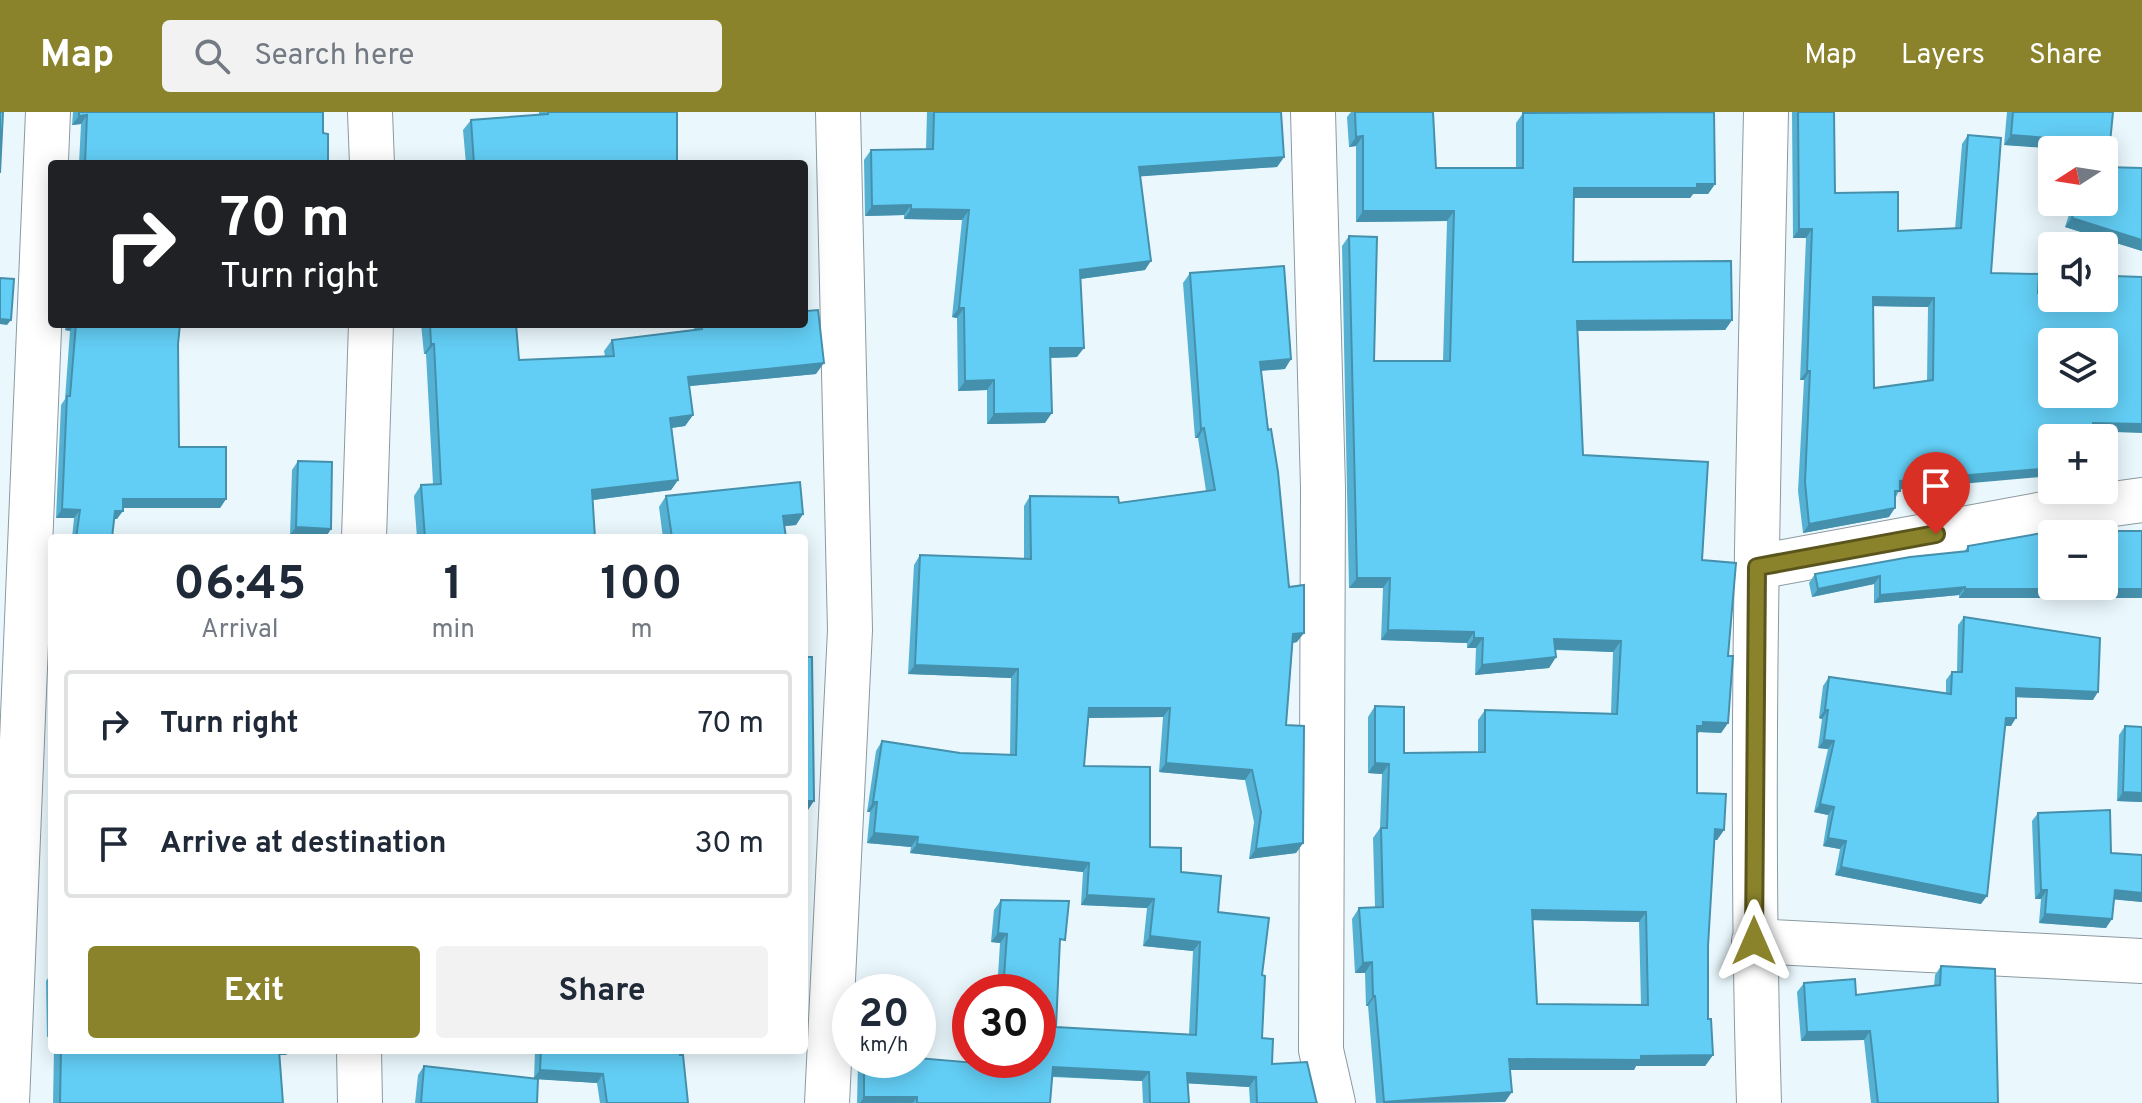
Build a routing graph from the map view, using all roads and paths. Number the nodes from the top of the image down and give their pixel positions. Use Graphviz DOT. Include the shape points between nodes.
graph roads {
  1 [pos="48,112"];
  2 [pos="370,112"];
  3 [pos="838,112"];
  4 [pos="1313,112"];
  5 [pos="1766,112"];
  6 [pos="372,160"];
  7 [pos="371,328"];
  8 [pos="2142,500"];
  9 [pos="364,534"];
  10 [pos="1757,567"];
  11 [pos="1754,941"];
  12 [pos="2142,961"];
  13 [pos="359,1054"];
  14 [pos="7,1103"];
  15 [pos="360,1103"];
  16 [pos="827,1103"];
  17 [pos="1333,1103"];
  18 [pos="1759,1103"];
  1 -- 14 [label="street"];
  2 -- 6 [label="street"];
  3 -- 16 [label="street" via="850,630"];
  4 -- 17 [label="street" via="1323,488 1321,1050"];
  5 -- 10 [label="street"];
  7 -- 9 [label="street"];
  8 -- 10 [label="street"];
  10 -- 11 [label="street"];
  11 -- 12 [label="street"];
  11 -- 18 [label="street"];
  13 -- 15 [label="street"];
}
